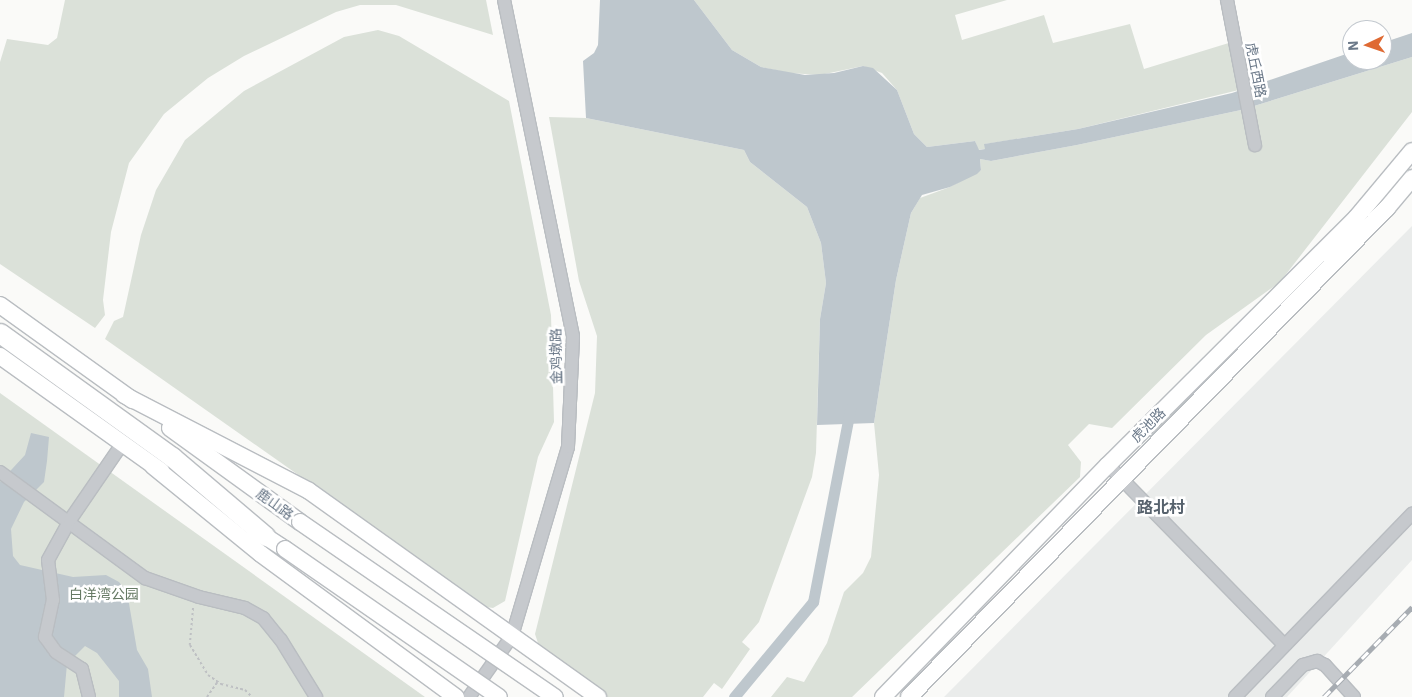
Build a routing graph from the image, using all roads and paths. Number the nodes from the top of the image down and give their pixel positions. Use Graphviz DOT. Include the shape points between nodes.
graph roads {
  1 [pos="504,0"];
  2 [pos="1227,0"];
  3 [pos="1255,145"];
  4 [pos="1412,151"];
  5 [pos="1412,178"];
  6 [pos="0,305"];
  7 [pos="0,333"];
  8 [pos="0,356"];
  9 [pos="124,395"];
  10 [pos="122,444"];
  11 [pos="1108,465"];
  12 [pos="153,466"];
  13 [pos="0,472"];
  14 [pos="1123,481"];
  15 [pos="1412,514"];
  16 [pos="70,520"];
  17 [pos="265,536"];
  18 [pos="196,596"];
  19 [pos="512,636"];
  20 [pos="1284,645"];
  21 [pos="218,681"];
  22 [pos="89,697"];
  23 [pos="207,697"];
  24 [pos="252,697"];
  25 [pos="316,697"];
  26 [pos="456,697"];
  27 [pos="469,697"];
  28 [pos="499,697"];
  29 [pos="554,697"];
  30 [pos="598,697"];
  31 [pos="882,697"];
  32 [pos="909,697"];
  33 [pos="1234,697"];
  34 [pos="1272,697"];
  35 [pos="1354,697"];
  1 -- 19 [label="street, 金鸡墩路" via="573,336 568,447"];
  2 -- 3 [label="street, 虎丘西路"];
  4 -- 11 [label="main road, 虎池路" via="1356,218"];
  5 -- 14 [label="main road, 虎池路" via="1387,208"];
  6 -- 9 [label="main road, 鹿山路"];
  7 -- 17 [label="highway" via="172,458"];
  8 -- 10 [label="main road"];
  9 -- 19 [label="main road" via="309,491"];
  9 -- 29 [label="main road, 鹿山路, bridge" via="300,522"];
  10 -- 12 [label="main road"];
  10 -- 16 [label="street"];
  11 -- 14 [label="street"];
  11 -- 31 [label="main road, 虎池路"];
  12 -- 17 [label="main road"];
  12 -- 26 [label="main road" via="261,554"];
  13 -- 16 [label="street"];
  14 -- 20 [label="street"];
  14 -- 32 [label="main road, 虎池路"];
  15 -- 20 [label="street"];
  16 -- 18 [label="street" via="145,578"];
  16 -- 22 [label="street" via="48,560 53,600 45,637 56,652 82,669"];
  17 -- 28 [label="main road, bridge"];
  18 -- 21 [label="path" via="190,645 208,675"];
  18 -- 25 [label="street" via="246,608 263,618 281,640"];
  19 -- 27 [label="street, 金鸡墩路"];
  19 -- 30 [label="main road"];
  20 -- 33 [label="street"];
  21 -- 23 [label="path"];
  21 -- 24 [label="path" via="245,690"];
  34 -- 35 [label="street" via="1303,665 1317,661 1325,665"];
}
